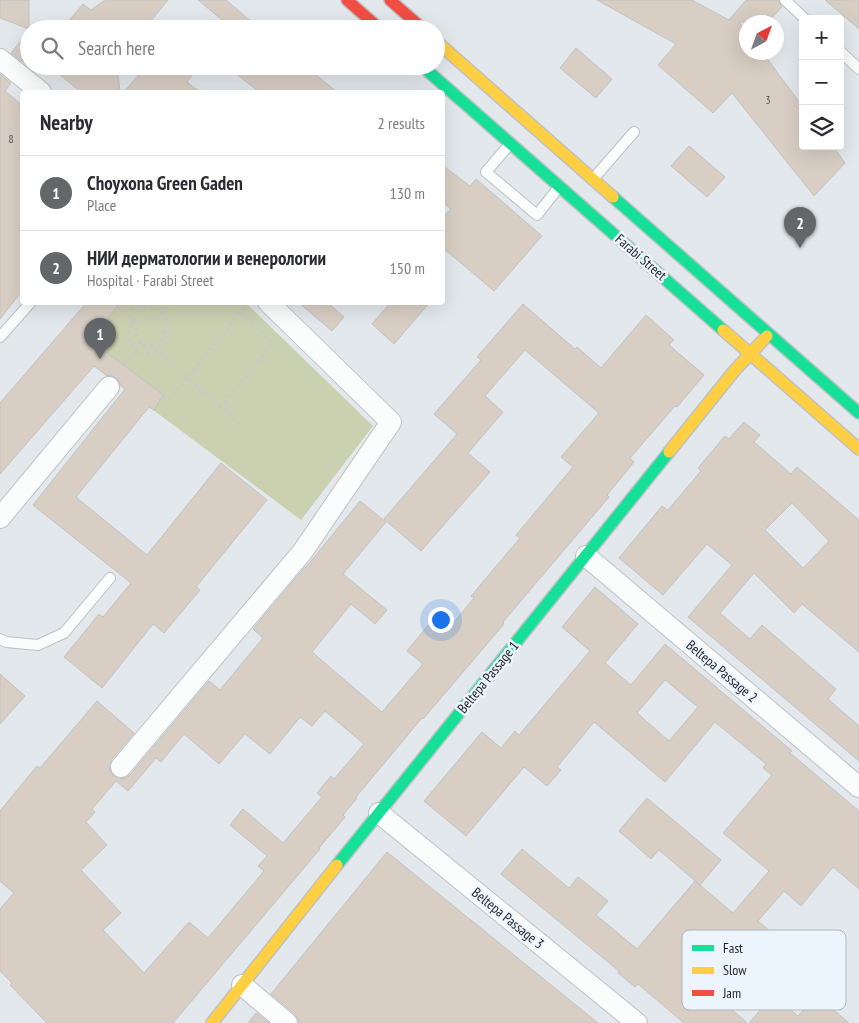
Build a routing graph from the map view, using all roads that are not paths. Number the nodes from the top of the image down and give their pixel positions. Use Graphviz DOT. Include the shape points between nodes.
graph roads {
  1 [pos="347,0"];
  2 [pos="390,0"];
  3 [pos="785,0"];
  4 [pos="801,15"];
  5 [pos="370,20"];
  6 [pos="413,20"];
  7 [pos="445,49"];
  8 [pos="844,55"];
  9 [pos="0,59"];
  10 [pos="859,69"];
  11 [pos="432,75"];
  12 [pos="39,90"];
  13 [pos="634,132"];
  14 [pos="510,143"];
  15 [pos="593,179"];
  16 [pos="560,186"];
  17 [pos="28,305"];
  18 [pos="271,305"];
  19 [pos="768,334"];
  20 [pos="0,337"];
  21 [pos="750,354"];
  22 [pos="109,387"];
  23 [pos="859,413"];
  24 [pos="859,449"];
  25 [pos="0,518"];
  26 [pos="586,556"];
  27 [pos="110,578"];
  28 [pos="0,639"];
  29 [pos="121,767"];
  30 [pos="859,786"];
  31 [pos="379,813"];
  32 [pos="242,985"];
  33 [pos="212,1023"];
  34 [pos="287,1023"];
  35 [pos="637,1023"];
  1 -- 5 [label="main road"];
  2 -- 6 [label="main road"];
  3 -- 4 [label="lane"];
  7 -- 15 [label="main road, Farabi Street"];
  8 -- 10 [label="lane"];
  9 -- 12 [label="street"];
  11 -- 14 [label="main road, Farabi Street"];
  13 -- 15 [label="lane"];
  14 -- 16 [label="main road, Farabi Street"];
  14 -- 16 [label="lane" via="486,172 537,214"];
  15 -- 19 [label="main road, Farabi Street"];
  16 -- 21 [label="main road, Farabi Street"];
  17 -- 20 [label="lane"];
  18 -- 29 [label="street" via="390,422 303,551"];
  19 -- 21 [label="main road, Beltepa Passage 1"];
  19 -- 23 [label="main road, Farabi Street"];
  21 -- 24 [label="main road, Farabi Street"];
  21 -- 26 [label="main road, Beltepa Passage 1"];
  22 -- 25 [label="street"];
  26 -- 30 [label="street, Beltepa Passage 2"];
  26 -- 31 [label="main road, Beltepa Passage 1"];
  27 -- 28 [label="lane" via="64,633 38,645"];
  31 -- 32 [label="main road, Beltepa Passage 1"];
  31 -- 35 [label="street, Beltepa Passage 3"];
  32 -- 33 [label="main road, Beltepa Passage 1"];
  32 -- 34 [label="street"];
}
